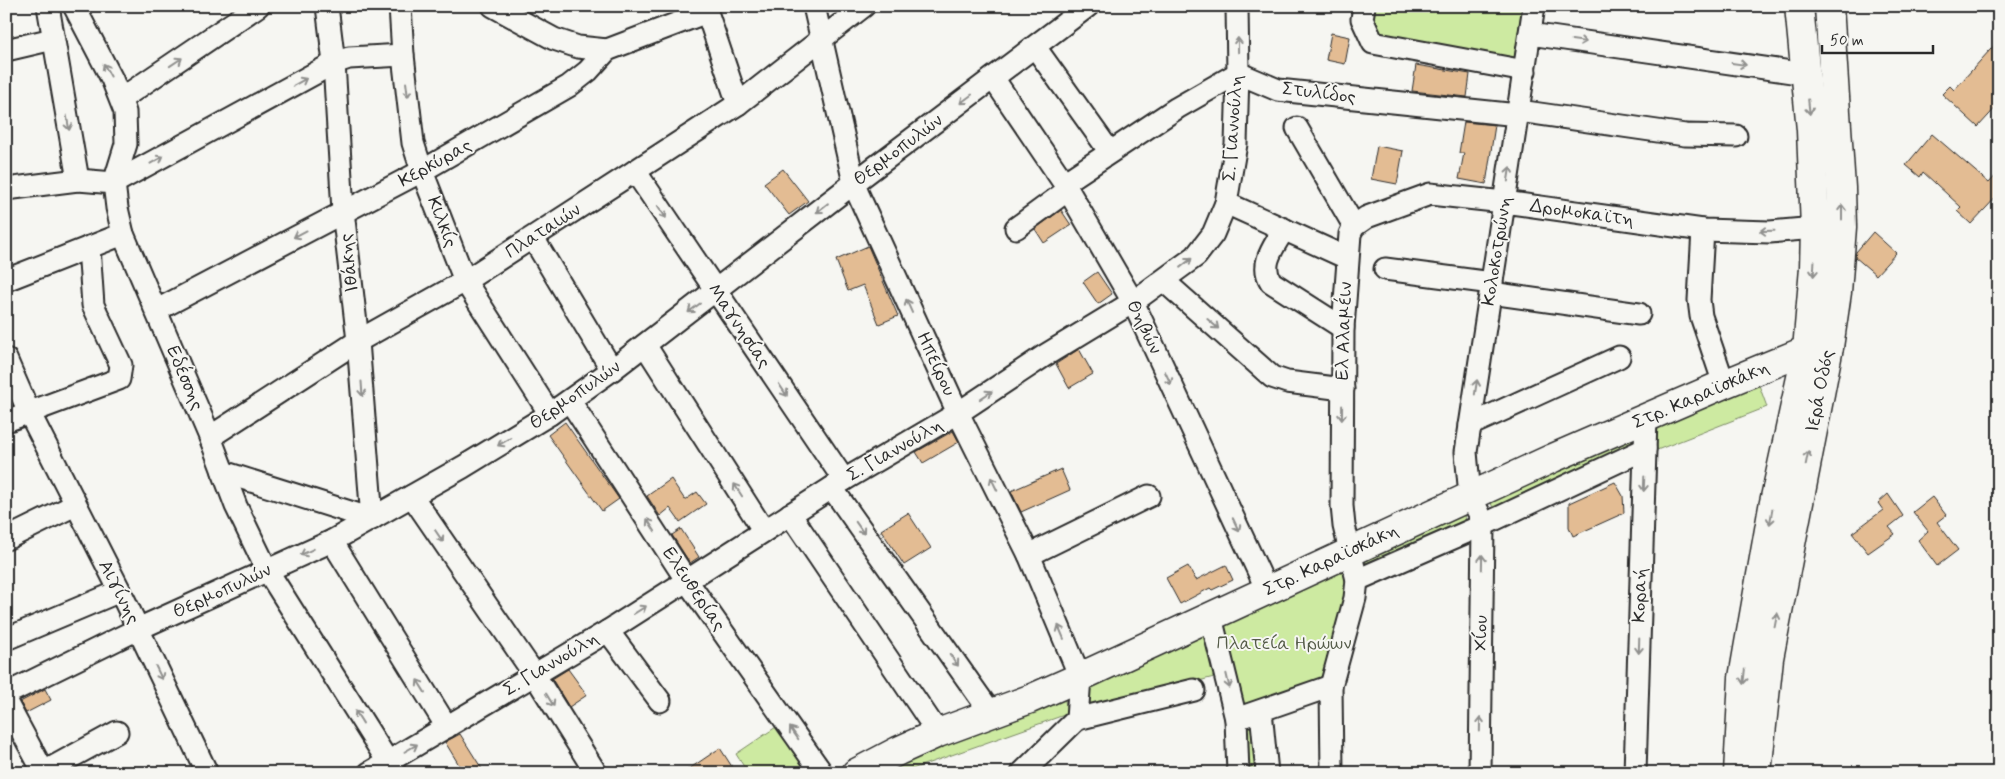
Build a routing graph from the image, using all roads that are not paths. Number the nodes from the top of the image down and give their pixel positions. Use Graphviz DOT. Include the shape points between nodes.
graph roads {
  1 [pos="48,6"];
  2 [pos="74,6"];
  3 [pos="258,6"];
  4 [pos="327,6"];
  5 [pos="400,6"];
  6 [pos="493,6"];
  7 [pos="814,6"];
  8 [pos="864,6"];
  9 [pos="1088,6"];
  10 [pos="1237,6"];
  11 [pos="1364,6"];
  12 [pos="1534,6"];
  13 [pos="1799,6"];
  14 [pos="1830,6"];
  15 [pos="706,9"];
  16 [pos="1530,34"];
  17 [pos="53,39"];
  18 [pos="822,40"];
  19 [pos="1035,47"];
  20 [pos="6,50"];
  21 [pos="607,50"];
  22 [pos="403,55"];
  23 [pos="334,64"];
  24 [pos="1525,71"];
  25 [pos="1238,73"];
  26 [pos="1805,74"];
  27 [pos="993,78"];
  28 [pos="121,100"];
  29 [pos="738,104"];
  30 [pos="1518,113"];
  31 [pos="1297,128"];
  32 [pos="1736,136"];
  33 [pos="1110,152"];
  34 [pos="422,171"];
  35 [pos="635,171"];
  36 [pos="78,180"];
  37 [pos="114,183"];
  38 [pos="854,183"];
  39 [pos="1066,186"];
  40 [pos="6,189"];
  41 [pos="1504,202"];
  42 [pos="1226,203"];
  43 [pos="343,211"];
  44 [pos="1354,226"];
  45 [pos="1016,228"];
  46 [pos="1284,228"];
  47 [pos="1815,228"];
  48 [pos="1703,230"];
  49 [pos="123,234"];
  50 [pos="533,238"];
  51 [pos="90,248"];
  52 [pos="1347,258"];
  53 [pos="1385,269"];
  54 [pos="6,280"];
  55 [pos="465,281"];
  56 [pos="1164,281"];
  57 [pos="1491,288"];
  58 [pos="715,291"];
  59 [pos="1133,302"];
  60 [pos="157,310"];
  61 [pos="1638,314"];
  62 [pos="1343,328"];
  63 [pos="358,341"];
  64 [pos="644,345"];
  65 [pos="1818,349"];
  66 [pos="1619,357"];
  67 [pos="6,359"];
  68 [pos="612,370"];
  69 [pos="1724,384"];
  70 [pos="1343,389"];
  71 [pos="1796,398"];
  72 [pos="570,401"];
  73 [pos="29,412"];
  74 [pos="958,413"];
  75 [pos="550,414"];
  76 [pos="1646,418"];
  77 [pos="6,421"];
  78 [pos="1470,425"];
  79 [pos="210,437"];
  80 [pos="1645,449"];
  81 [pos="223,472"];
  82 [pos="838,484"];
  83 [pos="412,496"];
  84 [pos="1149,496"];
  85 [pos="1470,496"];
  86 [pos="75,505"];
  87 [pos="790,514"];
  88 [pos="372,519"];
  89 [pos="1483,525"];
  90 [pos="764,531"];
  91 [pos="6,539"];
  92 [pos="332,540"];
  93 [pos="1350,550"];
  94 [pos="1029,555"];
  95 [pos="267,570"];
  96 [pos="687,580"];
  97 [pos="1357,580"];
  98 [pos="1267,590"];
  99 [pos="120,592"];
  100 [pos="1212,617"];
  101 [pos="138,629"];
  102 [pos="608,631"];
  103 [pos="6,639"];
  104 [pos="534,674"];
  105 [pos="1080,677"];
  106 [pos="1331,686"];
  107 [pos="1194,690"];
  108 [pos="6,694"];
  109 [pos="6,702"];
  110 [pos="660,702"];
  111 [pos="1260,711"];
  112 [pos="991,713"];
  113 [pos="1077,719"];
  114 [pos="1236,719"];
  115 [pos="447,728"];
  116 [pos="117,732"];
  117 [pos="938,733"];
  118 [pos="391,767"];
  119 [pos="44,773"];
  120 [pos="207,773"];
  121 [pos="369,773"];
  122 [pos="596,773"];
  123 [pos="822,773"];
  124 [pos="856,773"];
  125 [pos="1022,773"];
  126 [pos="1238,773"];
  127 [pos="1268,773"];
  128 [pos="1332,773"];
  129 [pos="1480,773"];
  130 [pos="1635,773"];
  131 [pos="1738,773"];
  132 [pos="1757,773"];
  1 -- 17 [label="street"];
  28 -- 2 [label="street, Εδέσσης, one-way"];
  28 -- 3 [label="street, one-way"];
  4 -- 23 [label="street, Ιθάκης"];
  5 -- 22 [label="street, Κιλκίς"];
  6 -- 21 [label="street" via="554,39 578,47"];
  7 -- 18 [label="street, Ηπείρου"];
  8 -- 18 [label="street, Πλαταιών"];
  9 -- 19 [label="street, Θερμοπυλών"];
  25 -- 10 [label="street, Σ. Γιαννούλη, one-way"];
  11 -- 24 [label="street" via="1362,19 1373,43"];
  12 -- 16 [label="street, Κολοκοτρώνη"];
  13 -- 26 [label="main road, Ιερά Οδός"];
  65 -- 14 [label="main road, Ιερά Οδός, one-way" via="1837,292 1842,226"];
  15 -- 21 [label="street, Κερκύρας"];
  15 -- 29 [label="street"];
  16 -- 24 [label="street, Κολοκοτρώνη"];
  16 -- 26 [label="street, one-way"];
  17 -- 20 [label="street"];
  17 -- 36 [label="street, one-way"];
  18 -- 29 [label="street, Πλαταιών"];
  18 -- 38 [label="street, Ηπείρου"];
  19 -- 27 [label="street, Θερμοπυλών"];
  19 -- 33 [label="street"];
  21 -- 34 [label="street, Κερκύρας" via="569,86"];
  22 -- 23 [label="street" via="349,58"];
  22 -- 34 [label="street, Κιλκίς, one-way" via="414,143"];
  37 -- 23 [label="street, one-way"];
  23 -- 43 [label="street, Ιθάκης"];
  24 -- 30 [label="street, Κολοκοτρώνη"];
  25 -- 30 [label="street, Στυλίδος" via="1278,90"];
  25 -- 33 [label="street"];
  25 -- 42 [label="street, Σ. Γιαννούλη" via="1236,144"];
  26 -- 47 [label="main road, Ιερά Οδός, one-way"];
  27 -- 38 [label="street, Θερμοπυλών, one-way"];
  27 -- 39 [label="street, Θηβών"];
  28 -- 37 [label="street, Εδέσσης" via="126,144"];
  29 -- 35 [label="street, Πλαταιών"];
  30 -- 32 [label="street, Στυλίδος" via="1685,135"];
  41 -- 30 [label="street, Κολοκοτρώνη, one-way"];
  31 -- 44 [label="street"];
  33 -- 39 [label="street"];
  34 -- 43 [label="street, Κερκύρας"];
  34 -- 55 [label="street, Κιλκίς"];
  35 -- 50 [label="street, Πλαταιών"];
  35 -- 58 [label="street, Μαγνησίας, one-way"];
  36 -- 37 [label="street"];
  36 -- 40 [label="street"];
  37 -- 49 [label="street, Εδέσσης"];
  38 -- 58 [label="street, Θερμοπυλών, one-way"];
  74 -- 38 [label="street, Ηπείρου, one-way"];
  39 -- 45 [label="street"];
  39 -- 59 [label="street, Θηβών"];
  41 -- 44 [label="street, Δρομοκαϊτη" via="1430,194 1367,217"];
  41 -- 48 [label="street, Δρομοκαϊτη"];
  41 -- 57 [label="street, Κολοκοτρώνη"];
  42 -- 46 [label="street"];
  56 -- 42 [label="street, Σ. Γιαννούλη, one-way" via="1196,256 1213,234"];
  43 -- 60 [label="street, Κερκύρας, one-way"];
  43 -- 63 [label="street, Ιθάκης"];
  44 -- 52 [label="street, Ελ Αλαμέιν"];
  46 -- 52 [label="street"];
  46 -- 62 [label="street" via="1265,263 1266,274 1271,282"];
  47 -- 48 [label="street, Δρομοκαϊτη, one-way" via="1770,232"];
  47 -- 65 [label="main road, Ιερά Οδός, one-way"];
  48 -- 69 [label="street" via="1701,316"];
  49 -- 51 [label="street"];
  49 -- 60 [label="street, Εδέσσης"];
  50 -- 55 [label="street, Πλαταιών"];
  50 -- 68 [label="street"];
  51 -- 54 [label="street"];
  51 -- 73 [label="street" via="93,305 122,366 119,379"];
  52 -- 62 [label="street, Ελ Αλαμέιν"];
  53 -- 57 [label="street"];
  55 -- 63 [label="street, Πλαταιών"];
  55 -- 75 [label="street, Κιλκίς"];
  56 -- 59 [label="street, Σ. Γιαννούλη"];
  56 -- 70 [label="street, one-way" via="1272,377 1286,382"];
  57 -- 61 [label="street"];
  78 -- 57 [label="street, Κολοκοτρώνη, one-way"];
  58 -- 64 [label="street, Θερμοπυλών, one-way"];
  58 -- 82 [label="street, Μαγνησίας, one-way"];
  74 -- 59 [label="street, Σ. Γιαννούλη, one-way"];
  59 -- 98 [label="street, Θηβών, one-way"];
  60 -- 79 [label="street, Εδέσσης"];
  62 -- 70 [label="street, Ελ Αλαμέιν"];
  63 -- 79 [label="street, Πλαταιών"];
  63 -- 88 [label="street, Ιθάκης, one-way"];
  64 -- 68 [label="street, Θερμοπυλών"];
  90 -- 64 [label="street, one-way"];
  65 -- 69 [label="main road, Στρ. Καραϊσκάκη"];
  65 -- 71 [label="main road, Ιερά Οδός"];
  132 -- 65 [label="main road, Ιερά Οδός, one-way" via="1768,658"];
  66 -- 78 [label="street"];
  67 -- 73 [label="street, Αιγίνης"];
  68 -- 72 [label="street, Θερμοπυλών"];
  69 -- 71 [label="main road" via="1761,380 1784,389"];
  69 -- 76 [label="main road, Στρ. Καραϊσκάκη"];
  70 -- 93 [label="street, Ελ Αλαμέιν, one-way" via="1342,506"];
  71 -- 131 [label="main road, Ιερά Οδός, one-way" via="1748,649"];
  72 -- 75 [label="street, Θερμοπυλών"];
  96 -- 72 [label="street, Ελευθερίας, one-way"];
  73 -- 77 [label="street"];
  73 -- 86 [label="street, Αιγίνης"];
  74 -- 82 [label="street, Σ. Γιαννούλη"];
  94 -- 74 [label="street, Ηπείρου, one-way"];
  75 -- 83 [label="street, Θερμοπυλών, one-way"];
  76 -- 80 [label="street, Κοραή"];
  76 -- 85 [label="main road, Στρ. Καραϊσκάκη"];
  78 -- 85 [label="street, Κολοκοτρώνη" via="1466,452"];
  79 -- 81 [label="street, Εδέσσης"];
  80 -- 89 [label="street"];
  80 -- 130 [label="street, Κοραή, one-way"];
  81 -- 88 [label="street"];
  81 -- 95 [label="street, Εδέσσης"];
  82 -- 87 [label="street, Σ. Γιαννούλη"];
  82 -- 112 [label="street, Μαγνησίας, one-way"];
  83 -- 88 [label="street, Θερμοπυλών"];
  83 -- 104 [label="street, one-way"];
  84 -- 94 [label="street"];
  85 -- 89 [label="street, Χίου"];
  85 -- 93 [label="main road, Στρ. Καραϊσκάκη"];
  86 -- 91 [label="street"];
  86 -- 99 [label="street, Αιγίνης"];
  87 -- 90 [label="street, Σ. Γιαννούλη"];
  87 -- 117 [label="street"];
  88 -- 92 [label="street, Θερμοπυλών"];
  89 -- 97 [label="street"];
  129 -- 89 [label="street, Χίου, one-way"];
  90 -- 96 [label="street, Σ. Γιαννούλη"];
  92 -- 95 [label="street, Θερμοπυλών, one-way"];
  115 -- 92 [label="street, one-way"];
  93 -- 97 [label="street, Ελ Αλαμέιν"];
  93 -- 98 [label="main road, Στρ. Καραϊσκάκη"];
  105 -- 94 [label="street, Ηπείρου, one-way"];
  95 -- 101 [label="street, Θερμοπυλών"];
  118 -- 95 [label="street, Εδέσσης, one-way"];
  102 -- 96 [label="street, Σ. Γιαννούλη, one-way"];
  123 -- 96 [label="street, Ελευθερίας, one-way"];
  97 -- 106 [label="street"];
  98 -- 100 [label="main road, Στρ. Καραϊσκάκη"];
  99 -- 101 [label="street, Αιγίνης"];
  99 -- 103 [label="street"];
  100 -- 105 [label="main road, Στρ. Καραϊσκάκη"];
  100 -- 114 [label="street, one-way"];
  101 -- 108 [label="street, Θερμοπυλών"];
  101 -- 120 [label="street, Αιγίνης, one-way"];
  102 -- 104 [label="street, Σ. Γιαννούλη"];
  102 -- 110 [label="street"];
  104 -- 115 [label="street, Σ. Γιαννούλη"];
  104 -- 122 [label="street, one-way"];
  105 -- 112 [label="main road, Στρ. Καραϊσκάκη"];
  105 -- 113 [label="street"];
  106 -- 111 [label="street"];
  106 -- 128 [label="street"];
  107 -- 113 [label="street"];
  109 -- 119 [label="street"];
  111 -- 114 [label="street"];
  111 -- 127 [label="street"];
  112 -- 117 [label="main road, Στρ. Καραϊσκάκη"];
  113 -- 125 [label="street"];
  114 -- 126 [label="street"];
  118 -- 115 [label="street, Σ. Γιαννούλη, one-way"];
  116 -- 119 [label="street"];
  117 -- 124 [label="main road, Στρ. Καραϊσκάκη"];
  118 -- 121 [label="street, Σ. Γιαννούλη"];
}
